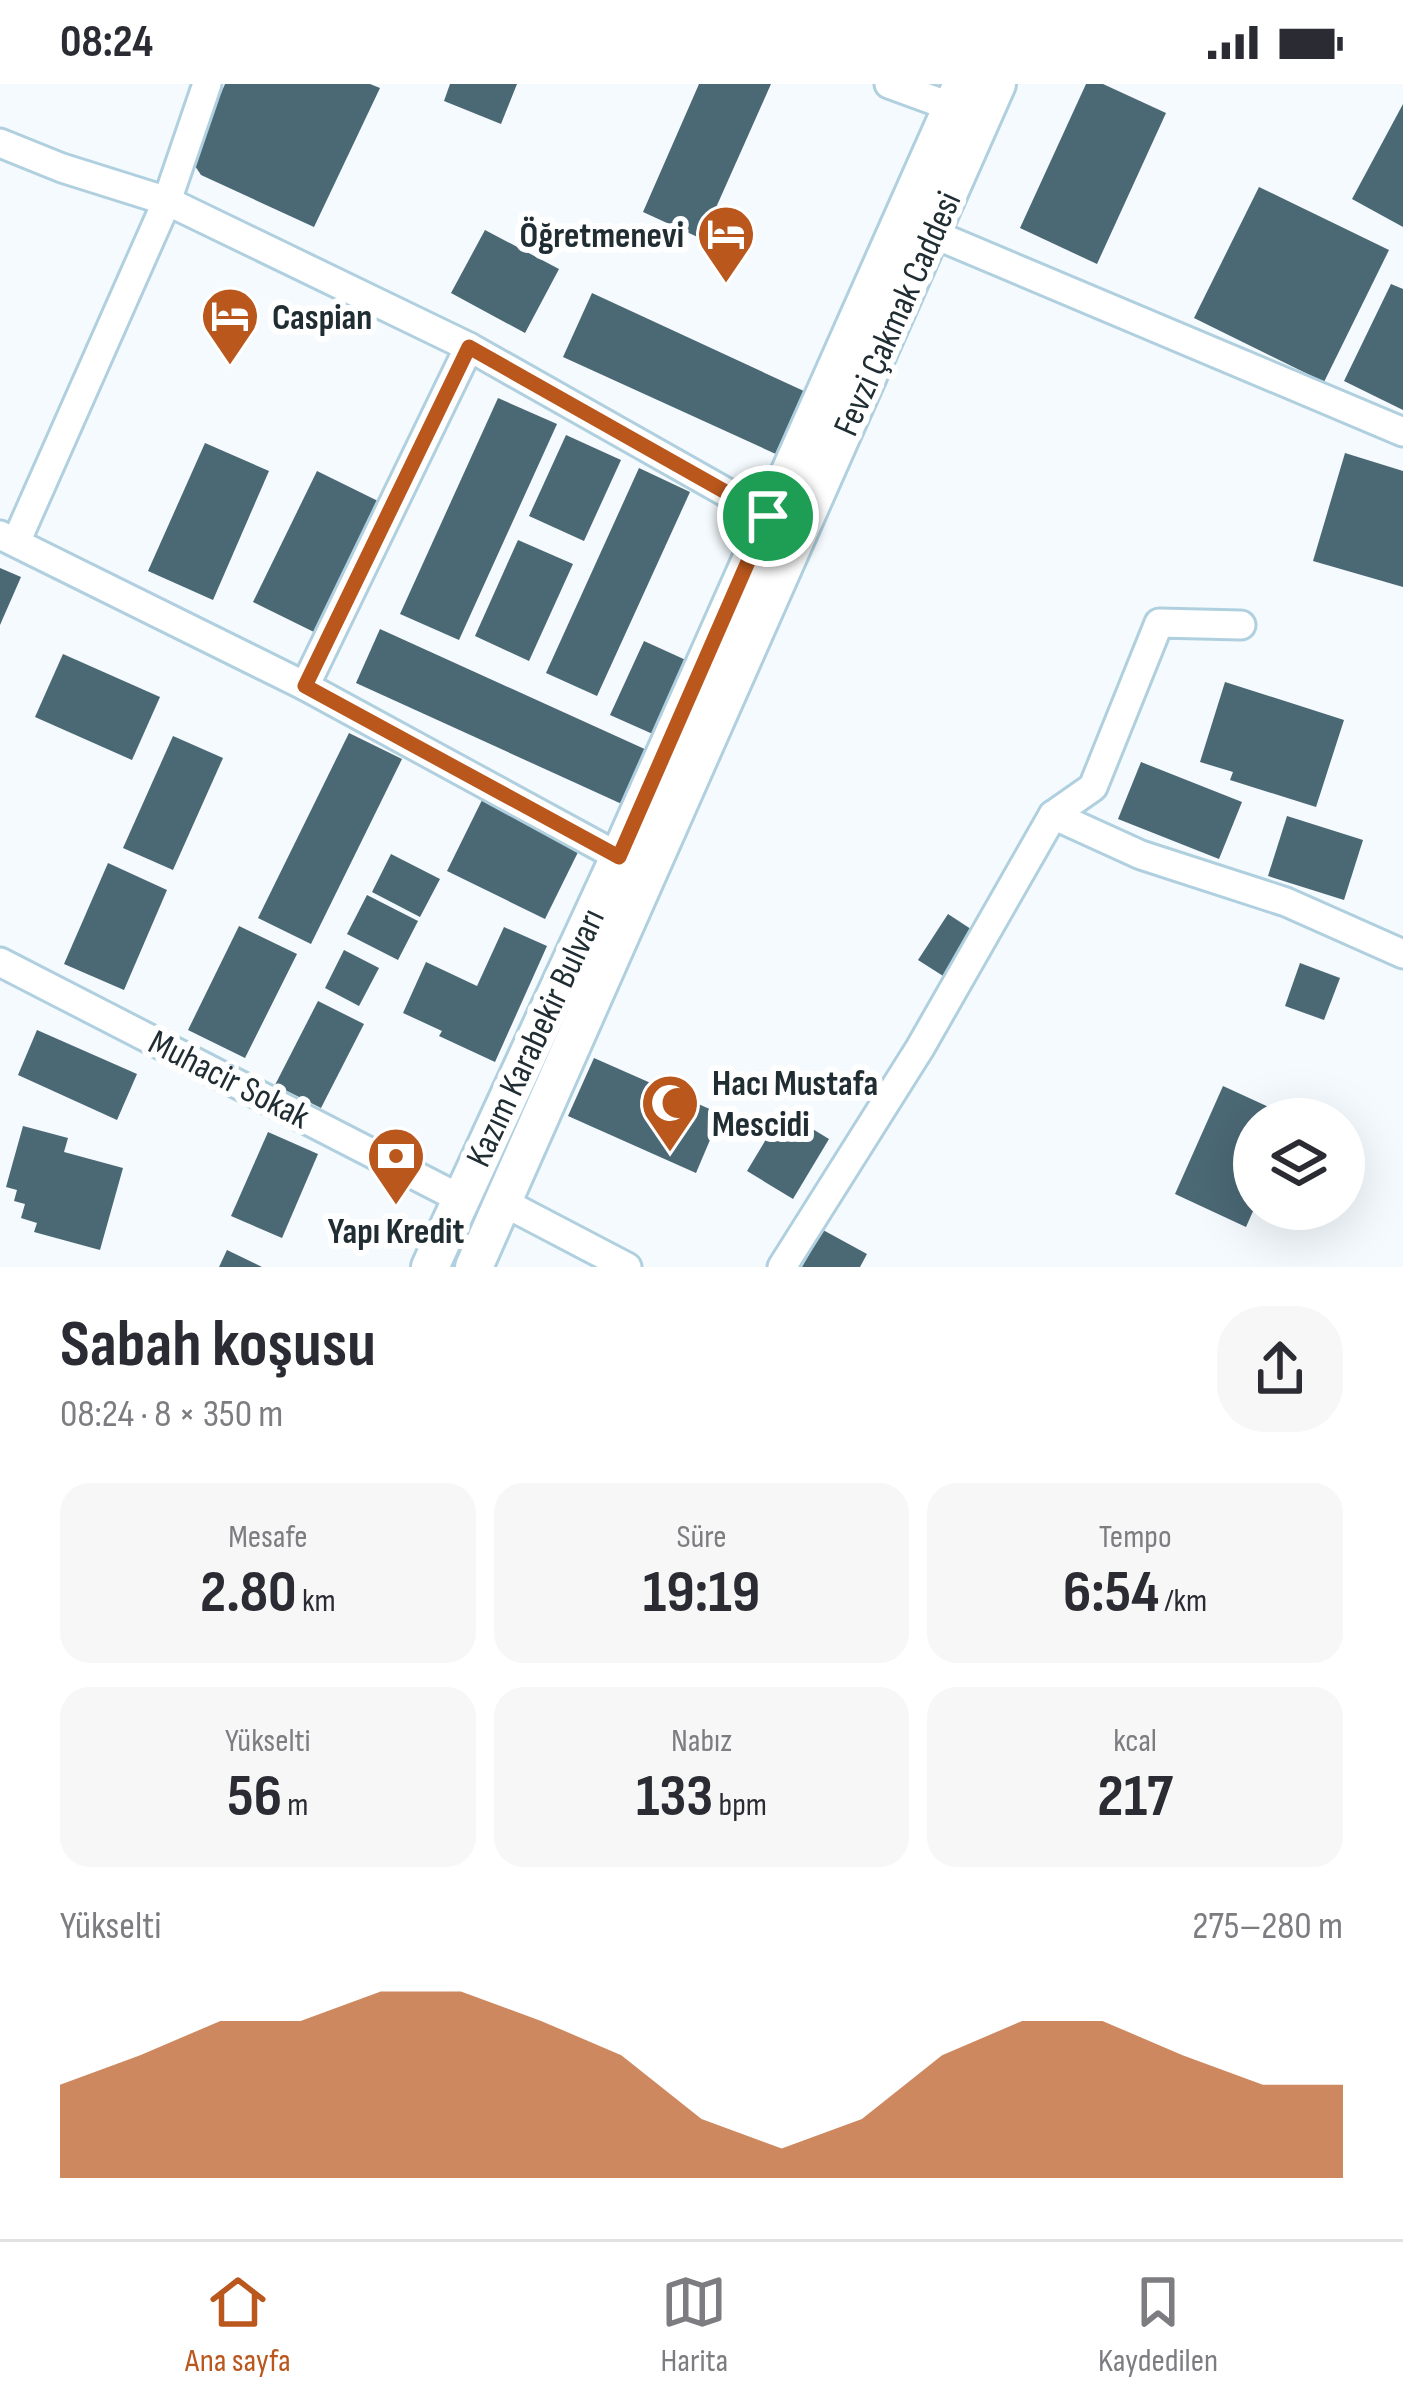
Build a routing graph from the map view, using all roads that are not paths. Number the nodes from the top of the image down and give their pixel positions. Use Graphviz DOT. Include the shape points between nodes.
graph roads {
  1 [pos="207,84"];
  2 [pos="889,84"];
  3 [pos="997,84"];
  4 [pos="957,95"];
  5 [pos="0,143"];
  6 [pos="167,201"];
  7 [pos="932,233"];
  8 [pos="469,347"];
  9 [pos="1403,432"];
  10 [pos="768,516"];
  11 [pos="8,538"];
  12 [pos="1241,625"];
  13 [pos="305,686"];
  14 [pos="1053,815"];
  15 [pos="619,857"];
  16 [pos="1403,954"];
  17 [pos="0,962"];
  18 [pos="459,1198"];
  19 [pos="501,1201"];
  20 [pos="430,1267"];
  21 [pos="474,1267"];
  22 [pos="627,1267"];
  23 [pos="782,1267"];
  1 -- 6 [label="street"];
  2 -- 4 [label="street"];
  3 -- 7 [label="main road, Fevzi Çakmak Caddesi"];
  4 -- 10 [label="main road, Kazım Karabekir Bulvarı"];
  5 -- 6 [label="street"];
  6 -- 8 [label="street"];
  6 -- 11 [label="street"];
  7 -- 9 [label="street"];
  7 -- 19 [label="main road, Fevzi Çakmak Caddesi"];
  8 -- 10 [label="street"];
  8 -- 13 [label="street"];
  10 -- 15 [label="main road, Kazım Karabekir Bulvarı"];
  11 -- 13 [label="street"];
  12 -- 14 [label="street" via="1159,623 1093,787"];
  13 -- 15 [label="street"];
  14 -- 16 [label="street"];
  14 -- 23 [label="street"];
  15 -- 18 [label="main road, Kazım Karabekir Bulvarı"];
  17 -- 18 [label="street, Muhacir Sokak"];
  18 -- 20 [label="main road, Kazım Karabekir Bulvarı"];
  19 -- 21 [label="main road, Fevzi Çakmak Caddesi"];
  19 -- 22 [label="street"];
}
